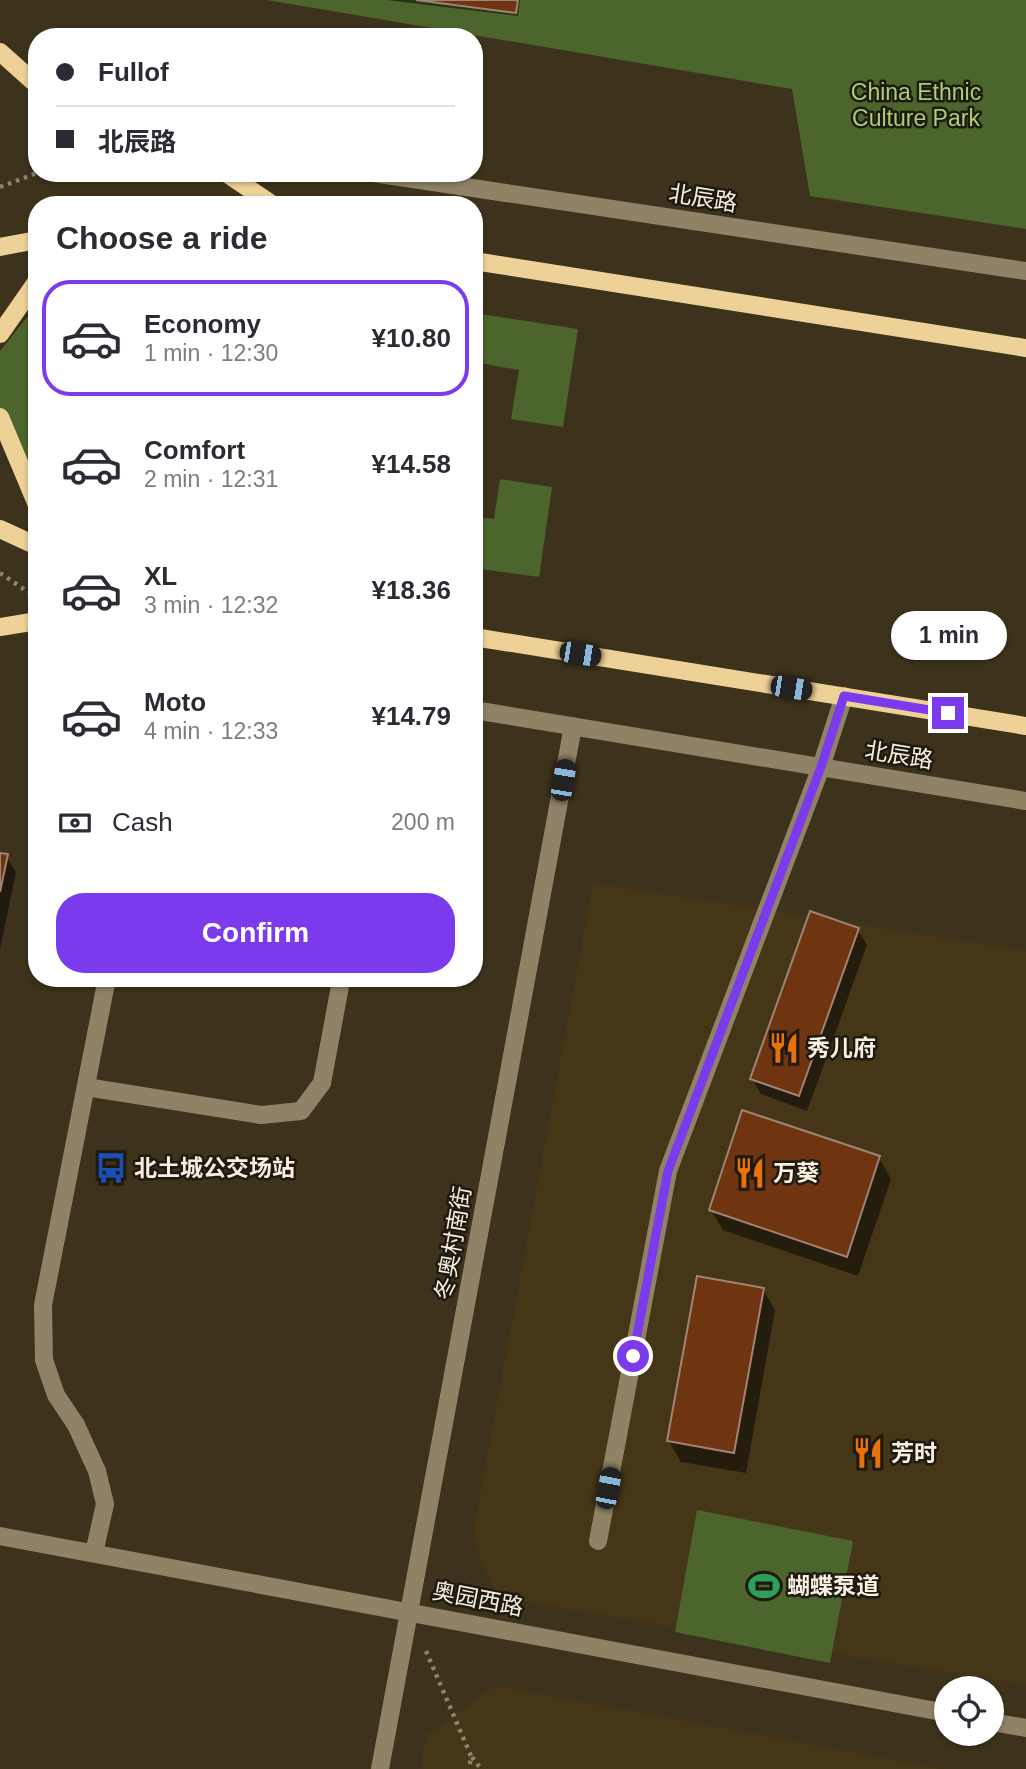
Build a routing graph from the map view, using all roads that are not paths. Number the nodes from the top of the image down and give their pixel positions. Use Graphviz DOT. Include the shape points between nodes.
graph roads {
  1 [pos="0,51"];
  2 [pos="28,77"];
  3 [pos="239,182"];
  4 [pos="433,182"];
  5 [pos="260,196"];
  6 [pos="28,242"];
  7 [pos="0,247"];
  8 [pos="483,262"];
  9 [pos="1026,271"];
  10 [pos="28,294"];
  11 [pos="0,334"];
  12 [pos="1026,348"];
  13 [pos="0,417"];
  14 [pos="28,484"];
  15 [pos="0,529"];
  16 [pos="28,542"];
  17 [pos="28,622"];
  18 [pos="0,627"];
  19 [pos="483,638"];
  20 [pos="844,696"];
  21 [pos="483,711"];
  22 [pos="573,726"];
  23 [pos="1026,726"];
  24 [pos="821,767"];
  25 [pos="1026,801"];
  26 [pos="105,987"];
  27 [pos="340,987"];
  28 [pos="86,1087"];
  29 [pos="0,1536"];
  30 [pos="598,1541"];
  31 [pos="94,1553"];
  32 [pos="410,1611"];
  33 [pos="934,1711"];
  34 [pos="1004,1724"];
  35 [pos="1026,1728"];
  36 [pos="380,1769"];
  1 -- 2 [label="main road"];
  3 -- 5 [label="main road"];
  4 -- 9 [label="street, 北辰路"];
  6 -- 7 [label="main road"];
  8 -- 12 [label="main road"];
  10 -- 11 [label="main road"];
  13 -- 14 [label="main road"];
  15 -- 16 [label="main road"];
  17 -- 18 [label="main road"];
  19 -- 20 [label="main road"];
  20 -- 23 [label="main road"];
  20 -- 24 [label="street"];
  21 -- 22 [label="street, 北辰路"];
  22 -- 24 [label="street, 北辰路"];
  22 -- 32 [label="street, 冬奥村南街"];
  24 -- 25 [label="street, 北辰路"];
  24 -- 30 [label="street" via="668,1171"];
  26 -- 28 [label="street"];
  27 -- 28 [label="street" via="323,1083 301,1111 261,1115"];
  28 -- 31 [label="street" via="43,1305 44,1360 56,1395 97,1471 105,1504"];
  29 -- 31 [label="street, 奥园西路"];
  31 -- 32 [label="street, 奥园西路"];
  32 -- 33 [label="street, 奥园西路"];
  32 -- 36 [label="street, 冬奥村南街"];
  34 -- 35 [label="street"];
}
